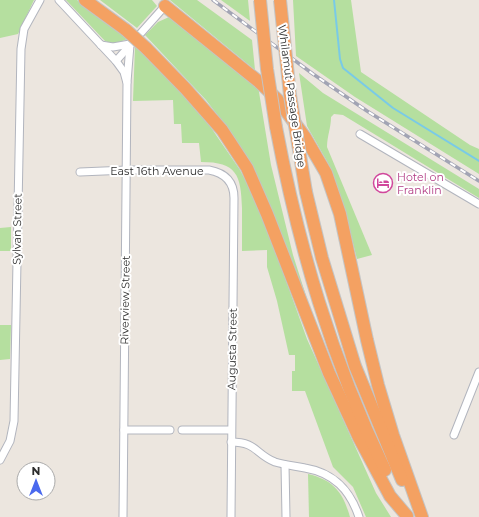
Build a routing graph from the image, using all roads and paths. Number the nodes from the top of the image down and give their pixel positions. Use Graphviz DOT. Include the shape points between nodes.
graph roads {
  1 [pos="40,0"];
  2 [pos="59,0"];
  3 [pos="85,0"];
  4 [pos="260,0"];
  5 [pos="280,0"];
  6 [pos="165,6"];
  7 [pos="130,44"];
  8 [pos="101,45"];
  9 [pos="116,61"];
  10 [pos="127,82"];
  11 [pos="360,134"];
  12 [pos="126,170"];
  13 [pos="80,172"];
  14 [pos="230,181"];
  15 [pos="479,204"];
  16 [pos="479,372"];
  17 [pos="124,430"];
  18 [pos="170,430"];
  19 [pos="182,430"];
  20 [pos="231,430"];
  21 [pos="454,435"];
  22 [pos="231,442"];
  23 [pos="0,460"];
  24 [pos="285,465"];
  25 [pos="123,517"];
  26 [pos="231,517"];
  27 [pos="286,517"];
  28 [pos="359,517"];
  29 [pos="407,517"];
  30 [pos="422,517"];
  1 -- 23 [label="street, Sylvan Street" via="24,29 21,49 14,421 10,441"];
  2 -- 8 [label="street, Riverview Street"];
  3 -- 29 [label="highway, bridge" via="126,30 185,88 222,130 247,168 353,424 390,496"];
  4 -- 29 [label="highway, Whilamut Passage Bridge, bridge" via="276,127 290,198 319,307 368,435"];
  5 -- 30 [label="highway, Whilamut Passage Bridge, bridge" via="290,95 306,192 322,258 355,366 397,471"];
  6 -- 7 [label="street"];
  6 -- 30 [label="highway" via="277,99 306,137 326,172 340,214 384,405"];
  7 -- 8 [label="street" via="113,47"];
  7 -- 9 [label="street"];
  7 -- 10 [label="street, Riverview Street"];
  8 -- 9 [label="street, Riverview Street"];
  9 -- 10 [label="street, Riverview Street"];
  10 -- 12 [label="street, Riverview Street"];
  11 -- 15 [label="street"];
  12 -- 13 [label="street, East 16th Avenue"];
  12 -- 14 [label="street, East 16th Avenue" via="209,170 221,173"];
  12 -- 17 [label="street, Riverview Street"];
  14 -- 20 [label="street, Augusta Street" via="234,198"];
  16 -- 21 [label="street"];
  17 -- 18 [label="street"];
  17 -- 25 [label="street, Riverview Street"];
  19 -- 20 [label="street"];
  20 -- 22 [label="street, Augusta Street"];
  22 -- 24 [label="street" via="246,443 265,457"];
  22 -- 26 [label="street, Augusta Street"];
  24 -- 27 [label="street"];
  24 -- 28 [label="street" via="321,471 334,478 344,487"];
}
